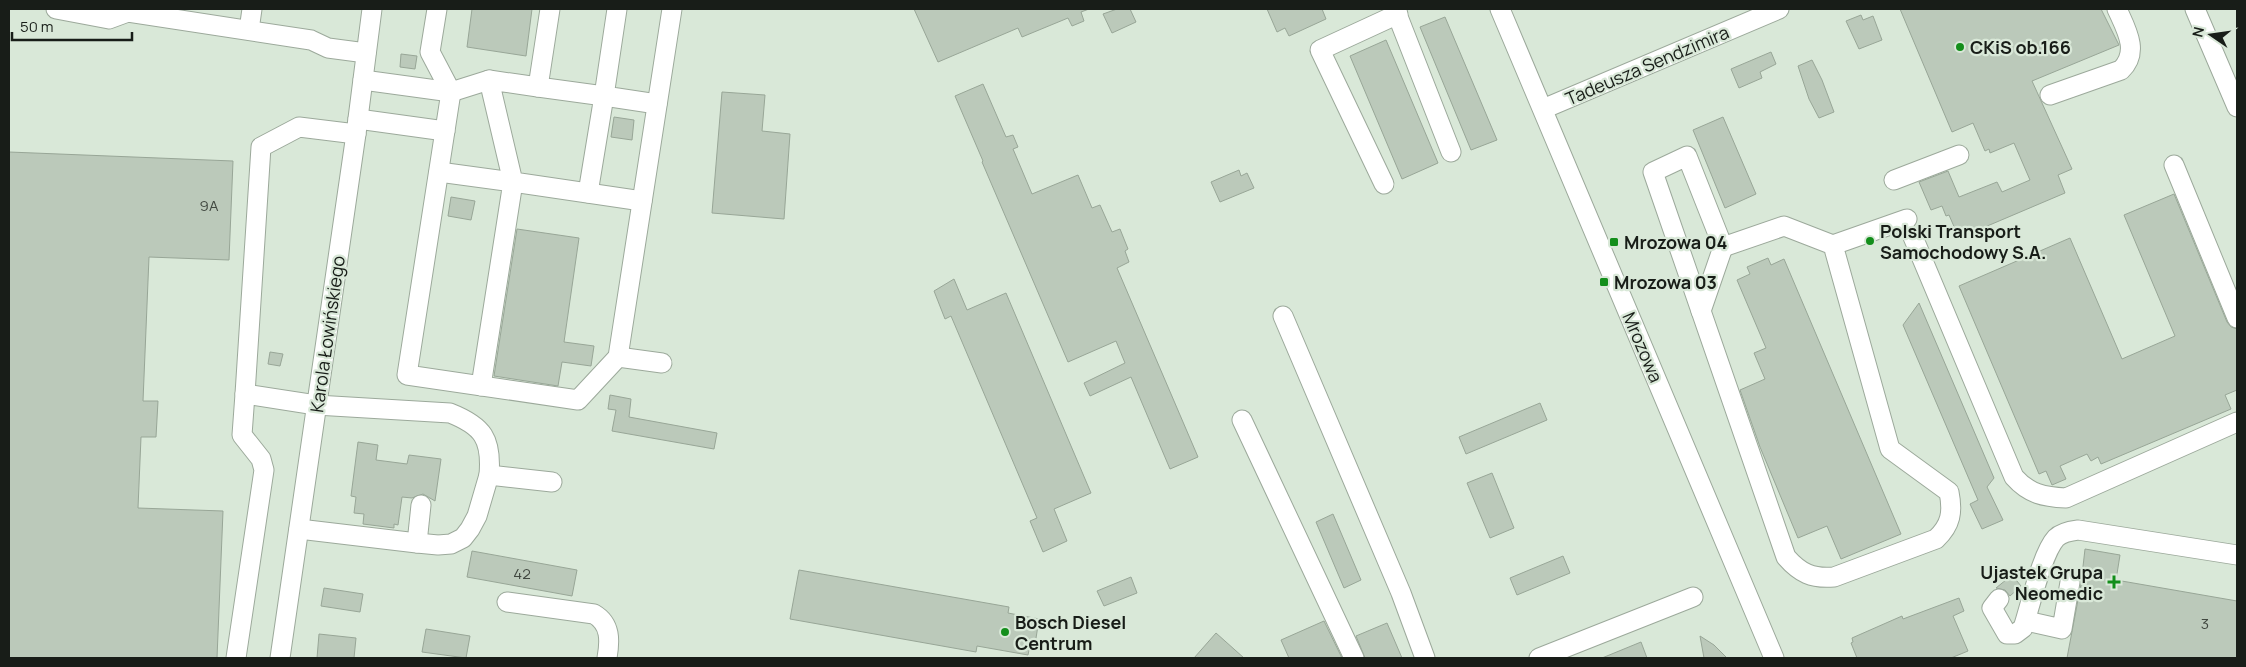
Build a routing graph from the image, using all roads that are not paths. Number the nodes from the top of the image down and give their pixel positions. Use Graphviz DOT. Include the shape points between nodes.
graph roads {
  1 [pos="56,9"];
  2 [pos="252,9"];
  3 [pos="372,9"];
  4 [pos="437,9"];
  5 [pos="550,9"];
  6 [pos="617,9"];
  7 [pos="672,9"];
  8 [pos="1500,9"];
  9 [pos="2117,9"];
  10 [pos="2195,9"];
  11 [pos="128,10"];
  12 [pos="1774,10"];
  13 [pos="80,11"];
  14 [pos="1396,11"];
  15 [pos="249,30"];
  16 [pos="366,53"];
  17 [pos="363,80"];
  18 [pos="489,80"];
  19 [pos="538,87"];
  20 [pos="451,92"];
  21 [pos="2050,95"];
  22 [pos="604,96"];
  23 [pos="657,104"];
  24 [pos="2237,107"];
  25 [pos="1543,109"];
  26 [pos="357,126"];
  27 [pos="446,131"];
  28 [pos="1452,152"];
  29 [pos="1959,156"];
  30 [pos="2174,164"];
  31 [pos="439,172"];
  32 [pos="1894,180"];
  33 [pos="513,182"];
  34 [pos="1384,184"];
  35 [pos="588,193"];
  36 [pos="642,201"];
  37 [pos="1834,245"];
  38 [pos="1723,247"];
  39 [pos="1701,311"];
  40 [pos="1283,316"];
  41 [pos="2237,318"];
  42 [pos="618,357"];
  43 [pos="662,363"];
  44 [pos="481,386"];
  45 [pos="244,394"];
  46 [pos="316,406"];
  47 [pos="1242,420"];
  48 [pos="2237,422"];
  49 [pos="489,475"];
  50 [pos="552,482"];
  51 [pos="421,505"];
  52 [pos="299,529"];
  53 [pos="418,544"];
  54 [pos="2237,555"];
  55 [pos="2070,582"];
  56 [pos="1693,597"];
  57 [pos="1999,599"];
  58 [pos="507,602"];
  59 [pos="2026,622"];
  60 [pos="236,658"];
  61 [pos="280,658"];
  62 [pos="607,658"];
  63 [pos="1354,658"];
  64 [pos="1426,658"];
  65 [pos="1539,658"];
  66 [pos="1774,658"];
  1 -- 13 [label="street"];
  2 -- 15 [label="street"];
  3 -- 16 [label="street, Karola Łowińskiego"];
  4 -- 20 [label="street" via="430,52"];
  5 -- 19 [label="street"];
  6 -- 22 [label="street"];
  7 -- 23 [label="street"];
  8 -- 25 [label="street, Mrozowa"];
  9 -- 21 [label="street" via="2130,38 2127,65"];
  10 -- 24 [label="street"];
  11 -- 13 [label="street" via="110,19"];
  11 -- 15 [label="street"];
  12 -- 25 [label="street, Tadeusza Sendzimira"];
  14 -- 28 [label="street"];
  14 -- 34 [label="street" via="1320,50"];
  15 -- 16 [label="street"];
  16 -- 17 [label="street, Karola Łowińskiego"];
  17 -- 20 [label="street"];
  17 -- 26 [label="street, Karola Łowińskiego"];
  18 -- 19 [label="street"];
  18 -- 20 [label="street"];
  18 -- 33 [label="street"];
  19 -- 22 [label="street"];
  20 -- 27 [label="street"];
  22 -- 23 [label="street"];
  22 -- 35 [label="street"];
  23 -- 36 [label="street"];
  25 -- 66 [label="street, Mrozowa"];
  26 -- 27 [label="street"];
  26 -- 45 [label="street" via="299,127 261,147"];
  26 -- 46 [label="street, Karola Łowińskiego"];
  27 -- 31 [label="street"];
  29 -- 32 [label="street"];
  30 -- 41 [label="street"];
  31 -- 33 [label="street"];
  31 -- 44 [label="street" via="407,375"];
  33 -- 35 [label="street"];
  33 -- 44 [label="street"];
  35 -- 36 [label="street"];
  36 -- 42 [label="street"];
  37 -- 38 [label="street" via="1784,226"];
  37 -- 39 [label="street" via="1890,449 1949,492 1950,520 1936,539 1834,577 1808,576 1796,568 1786,557"];
  37 -- 48 [label="street" via="1910,228 2014,477 2035,494 2066,498"];
  38 -- 39 [label="street"];
  38 -- 39 [label="street" via="1687,156 1653,172"];
  40 -- 64 [label="street"];
  42 -- 43 [label="street"];
  42 -- 44 [label="street" via="578,400"];
  45 -- 46 [label="street"];
  45 -- 60 [label="street" via="242,435 261,459 264,470"];
  46 -- 49 [label="street" via="450,413 471,421 491,454"];
  46 -- 52 [label="street, Karola Łowińskiego"];
  47 -- 63 [label="street"];
  49 -- 50 [label="street"];
  49 -- 53 [label="street" via="477,516 463,538 438,546"];
  51 -- 53 [label="street"];
  52 -- 53 [label="street"];
  52 -- 61 [label="street, Karola Łowińskiego"];
  54 -- 59 [label="street" via="2078,530 2068,532 2057,536 2049,548"];
  55 -- 59 [label="street" via="2062,629"];
  56 -- 65 [label="street"];
  57 -- 59 [label="street" via="1992,608 2007,634 2015,634 2024,628"];
  58 -- 62 [label="street" via="594,614 601,618 608,633"];
}
